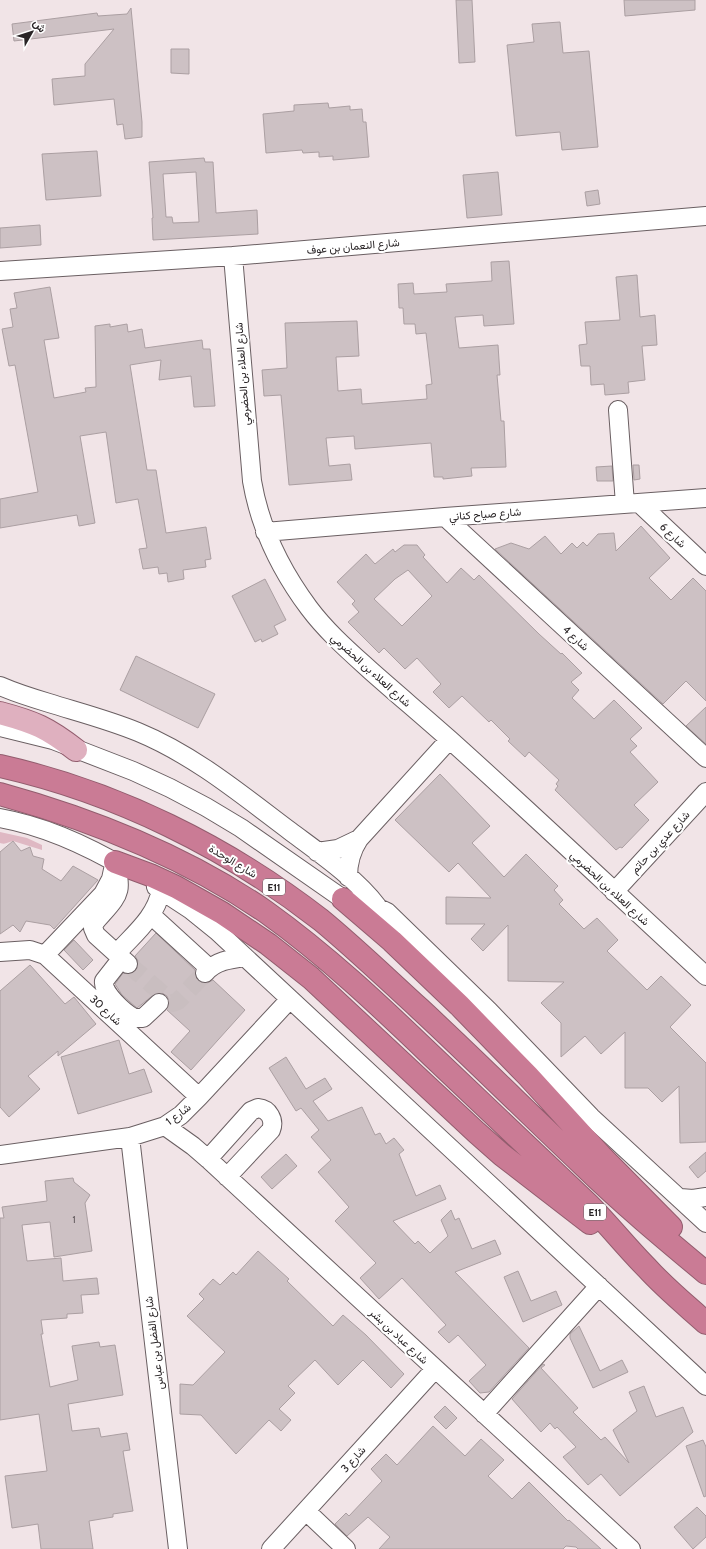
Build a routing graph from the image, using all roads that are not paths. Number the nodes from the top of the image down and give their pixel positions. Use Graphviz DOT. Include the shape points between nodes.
graph roads {
  1 [pos="706,216"];
  2 [pos="233,256"];
  3 [pos="0,271"];
  4 [pos="618,410"];
  5 [pos="706,498"];
  6 [pos="632,504"];
  7 [pos="445,517"];
  8 [pos="265,532"];
  9 [pos="706,566"];
  10 [pos="0,686"];
  11 [pos="0,713"];
  12 [pos="0,727"];
  13 [pos="449,740"];
  14 [pos="76,750"];
  15 [pos="706,758"];
  16 [pos="0,766"];
  17 [pos="706,792"];
  18 [pos="0,794"];
  19 [pos="0,818"];
  20 [pos="359,839"];
  21 [pos="317,852"];
  22 [pos="115,862"];
  23 [pos="348,877"];
  24 [pos="161,890"];
  25 [pos="614,892"];
  26 [pos="343,899"];
  27 [pos="376,906"];
  28 [pos="151,916"];
  29 [pos="0,952"];
  30 [pos="45,956"];
  31 [pos="245,957"];
  32 [pos="122,958"];
  33 [pos="706,976"];
  34 [pos="290,999"];
  35 [pos="159,1003"];
  36 [pos="199,1097"];
  37 [pos="165,1126"];
  38 [pos="130,1137"];
  39 [pos="0,1155"];
  40 [pos="208,1159"];
  41 [pos="228,1177"];
  42 [pos="706,1197"];
  43 [pos="680,1198"];
  44 [pos="706,1223"];
  45 [pos="706,1262"];
  46 [pos="647,1269"];
  47 [pos="706,1273"];
  48 [pos="599,1286"];
  49 [pos="706,1323"];
  50 [pos="435,1369"];
  51 [pos="706,1386"];
  52 [pos="484,1414"];
  53 [pos="306,1511"];
  54 [pos="178,1549"];
  55 [pos="271,1549"];
  56 [pos="346,1549"];
  57 [pos="631,1549"];
  1 -- 2 [label="street, شارع النعمان بن عوف"];
  2 -- 3 [label="street, شارع النعمان بن عوف"];
  2 -- 8 [label="street, شارع العلاء بن الحضرمي" via="249,463 255,498"];
  4 -- 6 [label="street"];
  5 -- 6 [label="street, شارع صياح كناني"];
  6 -- 7 [label="street, شارع صياح كناني"];
  6 -- 9 [label="street, شارع 6"];
  7 -- 8 [label="street, شارع صياح كناني"];
  7 -- 15 [label="street, شارع 4"];
  8 -- 13 [label="street, شارع العلاء بن الحضرمي" via="292,585 328,632"];
  10 -- 21 [label="street" via="117,724 162,743 222,780"];
  11 -- 14 [label="main road" via="40,725"];
  12 -- 14 [label="street" via="53,740"];
  13 -- 20 [label="street"];
  13 -- 25 [label="street, شارع العلاء بن الحضرمي"];
  14 -- 26 [label="street" via="133,771 206,807 241,828"];
  16 -- 47 [label="highway, شارع الوحدة / E11" via="87,791 149,816 209,846 266,881 321,920 372,964 623,1203"];
  17 -- 25 [label="street, شارع عدي بن حاتم"];
  18 -- 46 [label="highway, E11" via="50,807 161,851 264,911 313,947 358,986 588,1205"];
  19 -- 22 [label="street" via="27,824 60,836"];
  20 -- 21 [label="street" via="338,849"];
  20 -- 23 [label="street" via="350,858"];
  21 -- 23 [label="street"];
  22 -- 24 [label="street"];
  22 -- 30 [label="street" via="111,879 102,894"];
  22 -- 32 [label="street" via="118,893 93,928 96,935"];
  22 -- 46 [label="highway" via="176,887 222,913 273,948 310,978 485,1140"];
  23 -- 27 [label="street"];
  24 -- 28 [label="street"];
  24 -- 31 [label="street" via="203,919"];
  25 -- 33 [label="street, شارع العلاء بن الحضرمي"];
  26 -- 27 [label="street"];
  26 -- 45 [label="highway" via="392,941 459,1005 601,1156"];
  27 -- 43 [label="street" via="391,915 489,1011 582,1108"];
  28 -- 31 [label="street" via="207,971 224,960"];
  28 -- 32 [label="street"];
  29 -- 30 [label="street, شارع 30" via="30,950"];
  30 -- 36 [label="street, شارع 30"];
  31 -- 34 [label="street"];
  32 -- 35 [label="street" via="104,981 103,986 107,993 134,1018 143,1018"];
  34 -- 36 [label="street, شارع 1"];
  34 -- 48 [label="street"];
  36 -- 37 [label="street, شارع 1"];
  37 -- 38 [label="street, شارع 1"];
  37 -- 40 [label="street, شارع عباد بن بشر"];
  38 -- 39 [label="street, شارع 1"];
  38 -- 54 [label="street, شارع الفضل بن عباس"];
  40 -- 41 [label="street, شارع عباد بن بشر"];
  40 -- 41 [label="street" via="251,1111 258,1108 265,1110 273,1121 271,1130"];
  41 -- 50 [label="street, شارع عباد بن بشر"];
  42 -- 43 [label="street"];
  43 -- 44 [label="street"];
  46 -- 49 [label="highway, E11"];
  48 -- 51 [label="street"];
  48 -- 52 [label="street"];
  50 -- 52 [label="street, شارع عباد بن بشر"];
  50 -- 53 [label="street, شارع 3"];
  52 -- 57 [label="street, شارع عباد بن بشر"];
  53 -- 55 [label="street, شارع 3"];
  53 -- 56 [label="street"];
}
